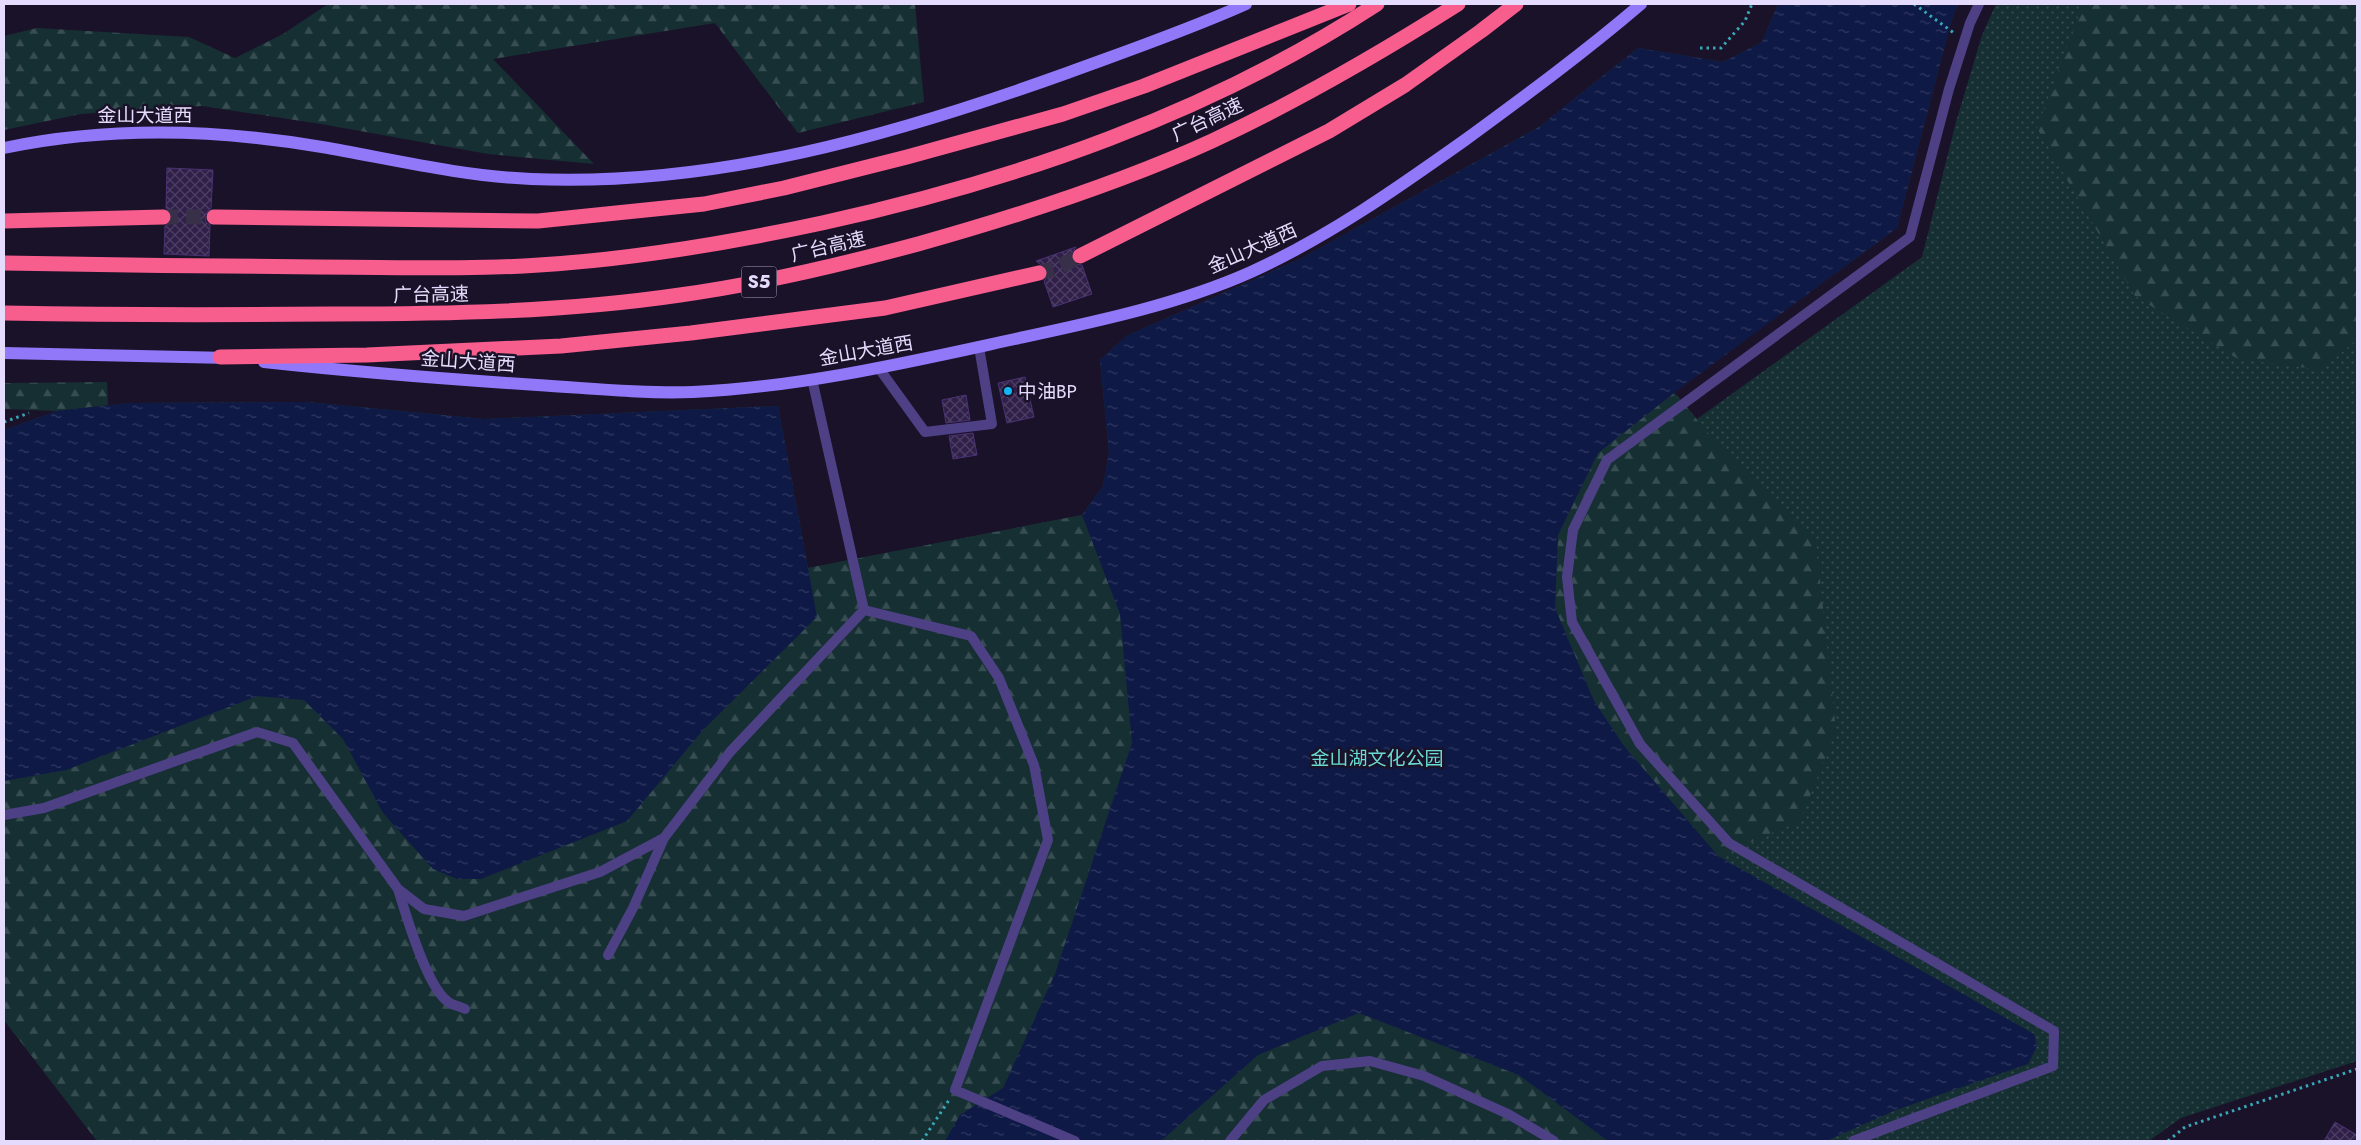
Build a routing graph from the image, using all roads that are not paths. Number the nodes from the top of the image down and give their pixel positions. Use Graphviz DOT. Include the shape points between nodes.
graph roads {
  1 [pos="1246,4"];
  2 [pos="1349,4"];
  3 [pos="1377,4"];
  4 [pos="1458,4"];
  5 [pos="1516,4"];
  6 [pos="1641,4"];
  7 [pos="1979,4"];
  8 [pos="4,148"];
  9 [pos="163,217"];
  10 [pos="214,217"];
  11 [pos="4,221"];
  12 [pos="1080,256"];
  13 [pos="4,263"];
  14 [pos="1039,273"];
  15 [pos="4,313"];
  16 [pos="979,347"];
  17 [pos="4,353"];
  18 [pos="220,357"];
  19 [pos="878,367"];
  20 [pos="812,379"];
  21 [pos="864,610"];
  22 [pos="4,815"];
  23 [pos="664,838"];
  24 [pos="398,888"];
  25 [pos="608,955"];
  26 [pos="465,1009"];
  27 [pos="1075,1141"];
  28 [pos="1230,1141"];
  29 [pos="1554,1141"];
  30 [pos="1853,1141"];
  1 -- 8 [label="main road, 金山大道西" via="1129,51 912,125 764,161 682,174 605,179 521,178 465,173 318,147 199,133 90,134"];
  2 -- 10 [label="highway" via="1144,86 1063,114 869,167 704,204 538,221"];
  3 -- 13 [label="highway, 广台高速 / S5" via="1306,48 1217,93 1107,142 1033,167 874,211 695,248 548,264 458,268"];
  4 -- 15 [label="highway, 广台高速 / S5" via="1305,94 1163,162 1015,216 867,258 768,281 680,296 492,313 167,316"];
  5 -- 12 [label="highway" via="1405,85 1329,131"];
  6 -- 16 [label="main road, 金山大道西" via="1604,36 1382,199 1314,241 1248,273 1190,294 1057,330"];
  7 -- 30 [label="lane" via="1949,89 1910,237 1607,460 1574,530 1567,577 1572,622 1640,744 1729,843 2054,1031 2052,1066"];
  9 -- 11 [label="highway"];
  14 -- 18 [label="highway" via="885,308 690,333 561,346 367,355"];
  16 -- 19 [label="main road, 金山大道西"];
  16 -- 19 [label="lane" via="992,424 926,432"];
  17 -- 18 [label="main road, 金山大道西"];
  18 -- 20 [label="main road, 金山大道西" via="384,375 650,391 690,392"];
  19 -- 20 [label="main road, 金山大道西"];
  20 -- 21 [label="lane"];
  21 -- 23 [label="lane" via="730,752"];
  21 -- 27 [label="lane" via="971,636 999,678 1034,765 1048,840 955,1090"];
  22 -- 24 [label="lane" via="44,808 258,732 294,743"];
  23 -- 24 [label="lane" via="600,872 464,916 424,909"];
  23 -- 25 [label="lane"];
  24 -- 26 [label="lane" via="411,934 435,984 447,1002"];
  28 -- 29 [label="lane" via="1264,1100 1322,1066 1370,1061 1424,1076 1508,1114"];
}
